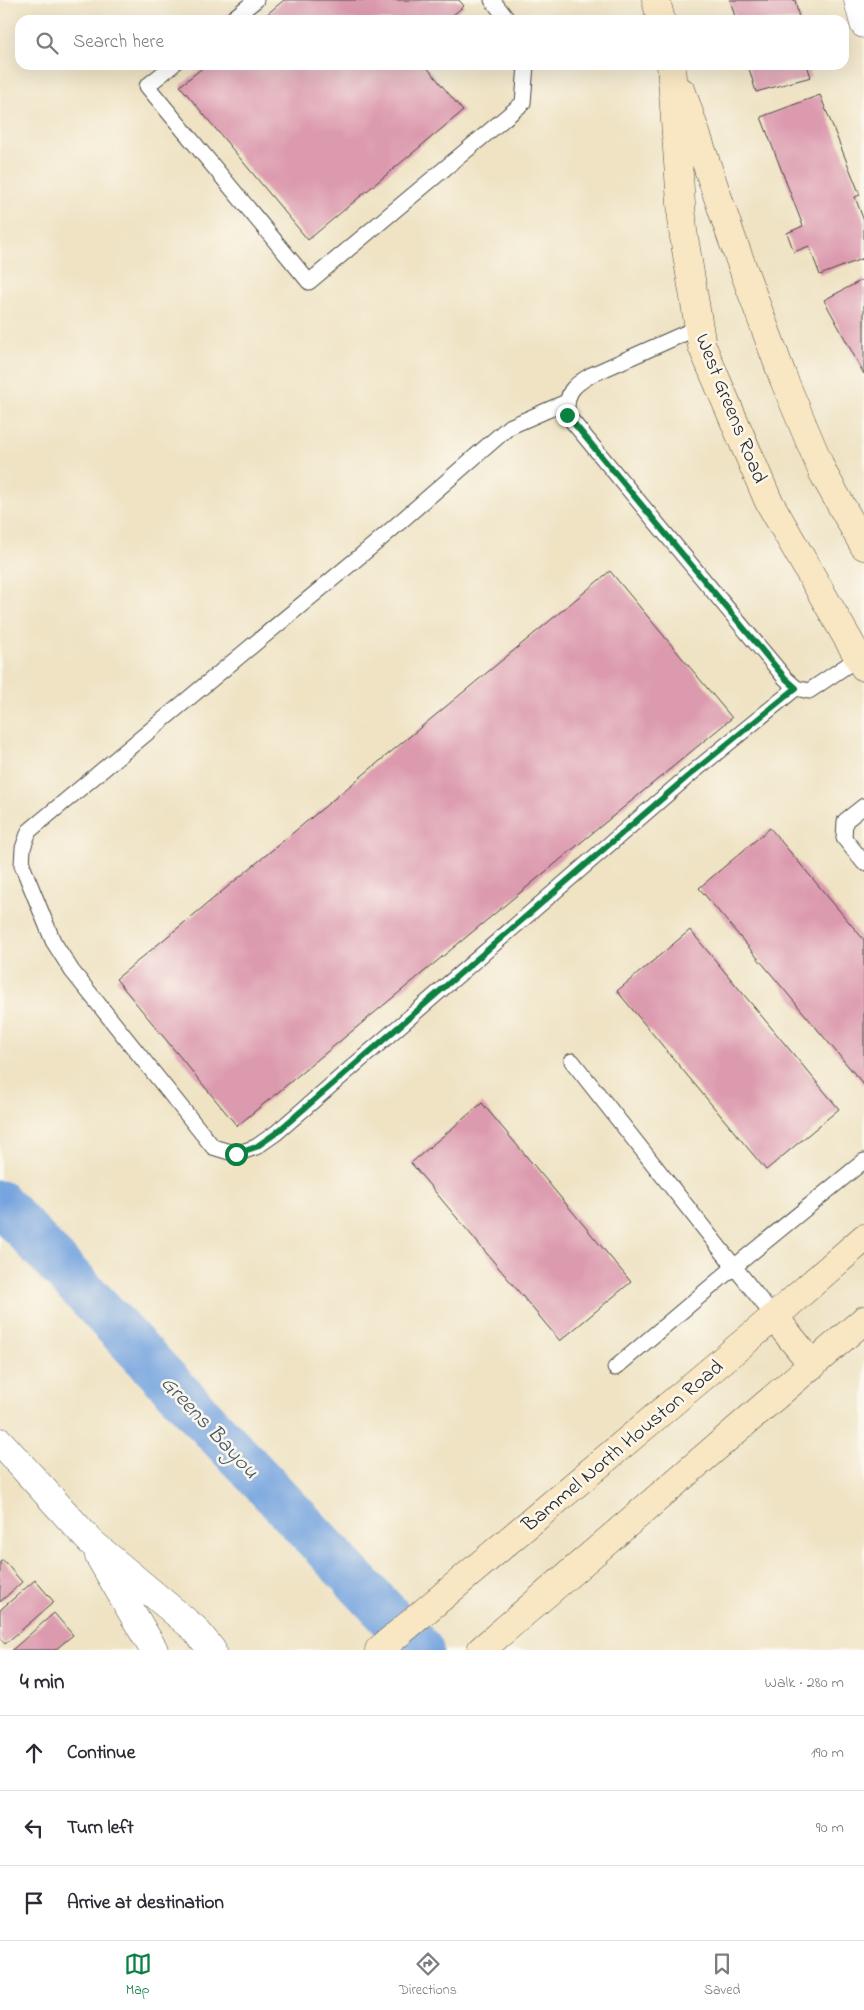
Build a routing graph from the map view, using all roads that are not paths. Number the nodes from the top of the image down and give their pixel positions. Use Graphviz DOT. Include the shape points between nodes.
graph roads {
  1 [pos="256,0"];
  2 [pos="492,0"];
  3 [pos="858,0"];
  4 [pos="237,15"];
  5 [pos="504,15"];
  6 [pos="864,24"];
  7 [pos="167,70"];
  8 [pos="526,70"];
  9 [pos="672,70"];
  10 [pos="674,70"];
  11 [pos="699,327"];
  12 [pos="566,402"];
  13 [pos="864,546"];
  14 [pos="862,660"];
  15 [pos="796,688"];
  16 [pos="864,806"];
  17 [pos="864,863"];
  18 [pos="572,1061"];
  19 [pos="864,1161"];
  20 [pos="864,1238"];
  21 [pos="734,1266"];
  22 [pos="774,1317"];
  23 [pos="864,1320"];
  24 [pos="813,1365"];
  25 [pos="615,1368"];
  26 [pos="0,1442"];
  27 [pos="91,1542"];
  28 [pos="154,1650"];
  29 [pos="212,1650"];
  30 [pos="379,1650"];
  31 [pos="481,1650"];
  1 -- 4 [label="lane"];
  2 -- 5 [label="lane"];
  3 -- 6 [label="street"];
  7 -- 8 [label="lane" via="147,86 309,282 523,103"];
  9 -- 11 [label="main road, West Greens Road" via="683,231"];
  10 -- 13 [label="main road, West Greens Road" via="730,236 784,380 823,473"];
  11 -- 12 [label="lane" via="575,384"];
  11 -- 14 [label="main road, West Greens Road" via="702,346 768,500"];
  12 -- 15 [label="lane" via="567,415"];
  12 -- 15 [label="lane" via="509,427 377,542 29,831 22,865 53,941 72,971 213,1147 236,1154 256,1147 276,1133 687,777"];
  14 -- 15 [label="lane" via="809,691"];
  16 -- 17 [label="lane" via="845,820 844,838"];
  18 -- 21 [label="lane"];
  19 -- 21 [label="lane"];
  20 -- 22 [label="main road, Bammel North Houston Road"];
  21 -- 22 [label="lane"];
  21 -- 25 [label="lane"];
  22 -- 24 [label="main road"];
  22 -- 30 [label="main road, Bammel North Houston Road"];
  23 -- 24 [label="main road"];
  24 -- 31 [label="main road"];
  26 -- 27 [label="street"];
  27 -- 28 [label="street"];
  27 -- 29 [label="street" via="195,1629"];
}
